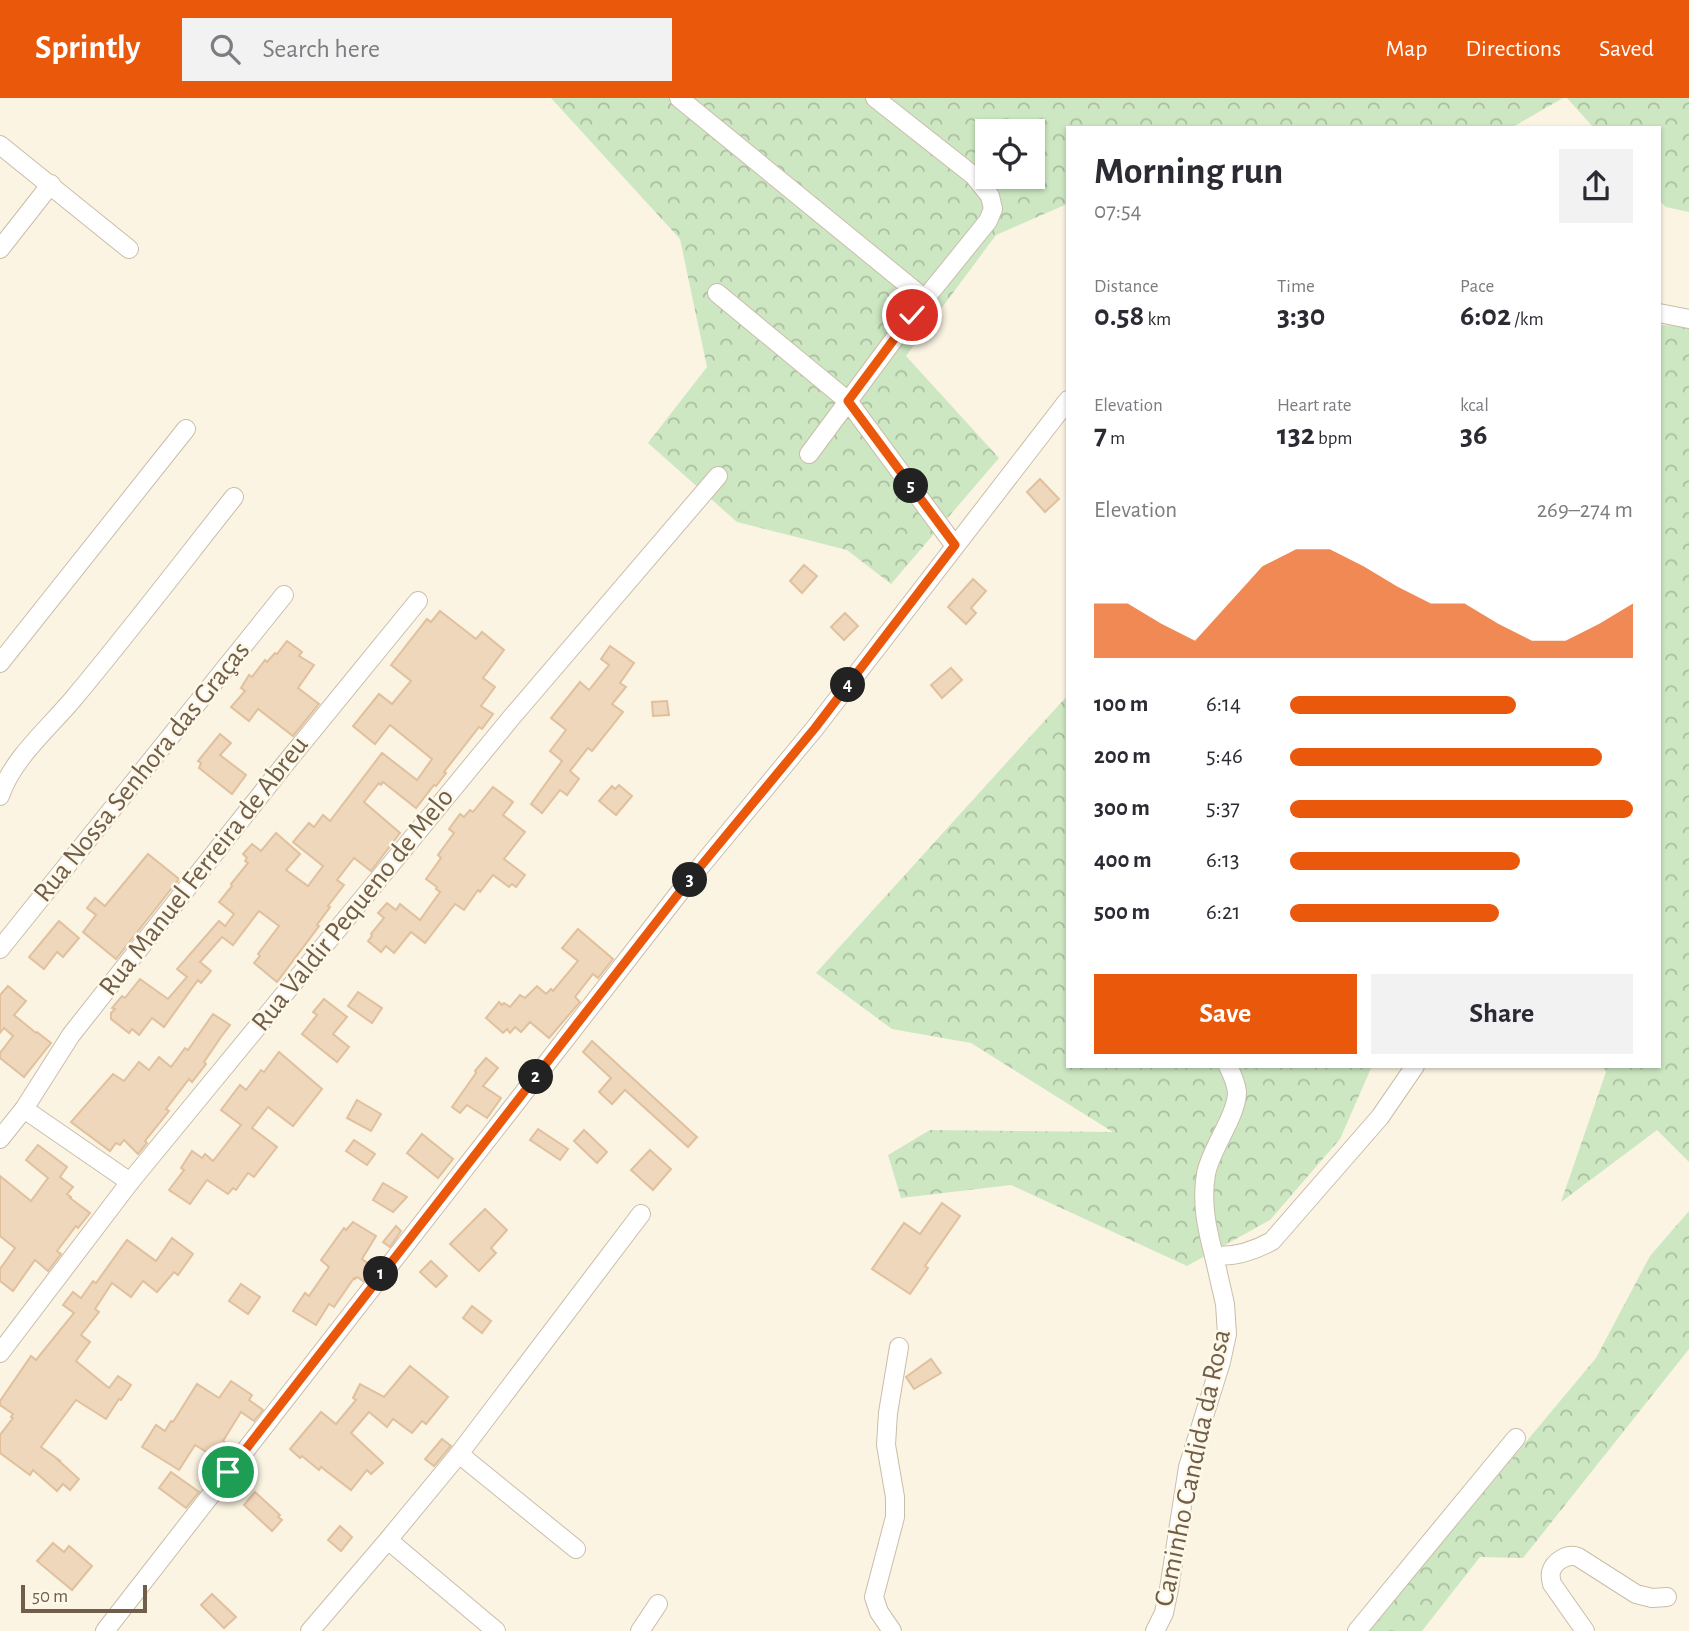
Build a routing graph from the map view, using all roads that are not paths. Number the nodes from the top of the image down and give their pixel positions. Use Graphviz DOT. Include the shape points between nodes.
graph roads {
  1 [pos="679,98"];
  2 [pos="875,98"];
  3 [pos="0,145"];
  4 [pos="51,184"];
  5 [pos="0,249"];
  6 [pos="129,249"];
  7 [pos="717,293"];
  8 [pos="925,299"];
  9 [pos="1661,313"];
  10 [pos="1689,318"];
  11 [pos="848,401"];
  12 [pos="1066,403"];
  13 [pos="186,429"];
  14 [pos="810,454"];
  15 [pos="718,476"];
  16 [pos="234,497"];
  17 [pos="955,545"];
  18 [pos="284,595"];
  19 [pos="418,601"];
  20 [pos="0,663"];
  21 [pos="0,796"];
  22 [pos="0,949"];
  23 [pos="1229,1068"];
  24 [pos="1414,1068"];
  25 [pos="24,1109"];
  26 [pos="0,1139"];
  27 [pos="130,1182"];
  28 [pos="641,1214"];
  29 [pos="1214,1256"];
  30 [pos="899,1348"];
  31 [pos="0,1353"];
  32 [pos="1516,1438"];
  33 [pos="459,1454"];
  34 [pos="388,1540"];
  35 [pos="576,1549"];
  36 [pos="1667,1597"];
  37 [pos="658,1604"];
  38 [pos="105,1631"];
  39 [pos="310,1631"];
  40 [pos="496,1631"];
  41 [pos="640,1631"];
  42 [pos="891,1631"];
  43 [pos="1155,1631"];
  44 [pos="1357,1631"];
  45 [pos="1585,1631"];
  1 -- 8 [label="street"];
  2 -- 8 [label="street" via="974,176 990,195 993,209 988,221"];
  3 -- 4 [label="street"];
  4 -- 5 [label="street"];
  4 -- 6 [label="street"];
  7 -- 11 [label="street"];
  8 -- 11 [label="street"];
  9 -- 10 [label="street"];
  11 -- 14 [label="street"];
  11 -- 17 [label="street"];
  12 -- 17 [label="street"];
  13 -- 20 [label="street"];
  15 -- 27 [label="street, Rua Valdir Pequeno de Melo" via="511,718"];
  16 -- 21 [label="street" via="20,761"];
  17 -- 38 [label="street"];
  18 -- 22 [label="street, Rua Nossa Senhora das Graças"];
  19 -- 25 [label="street, Rua Manuel Ferreira de Abreu" via="71,1035"];
  23 -- 29 [label="street, Caminho Candida da Rosa" via="1237,1091 1235,1103 1206,1171 1203,1194"];
  24 -- 29 [label="street" via="1380,1117 1272,1241 1233,1256"];
  25 -- 26 [label="street, Rua Manuel Ferreira de Abreu"];
  25 -- 27 [label="street"];
  27 -- 31 [label="street, Rua Valdir Pequeno de Melo"];
  28 -- 33 [label="street"];
  29 -- 43 [label="street, Caminho Candida da Rosa" via="1227,1334 1188,1466 1169,1590"];
  30 -- 42 [label="street" via="886,1445 895,1517 874,1597"];
  32 -- 44 [label="street"];
  33 -- 34 [label="street"];
  33 -- 35 [label="street"];
  34 -- 39 [label="street"];
  34 -- 40 [label="street"];
  36 -- 45 [label="street" via="1636,1594 1578,1556 1566,1556 1551,1569 1552,1584"];
  37 -- 41 [label="street"];
}
